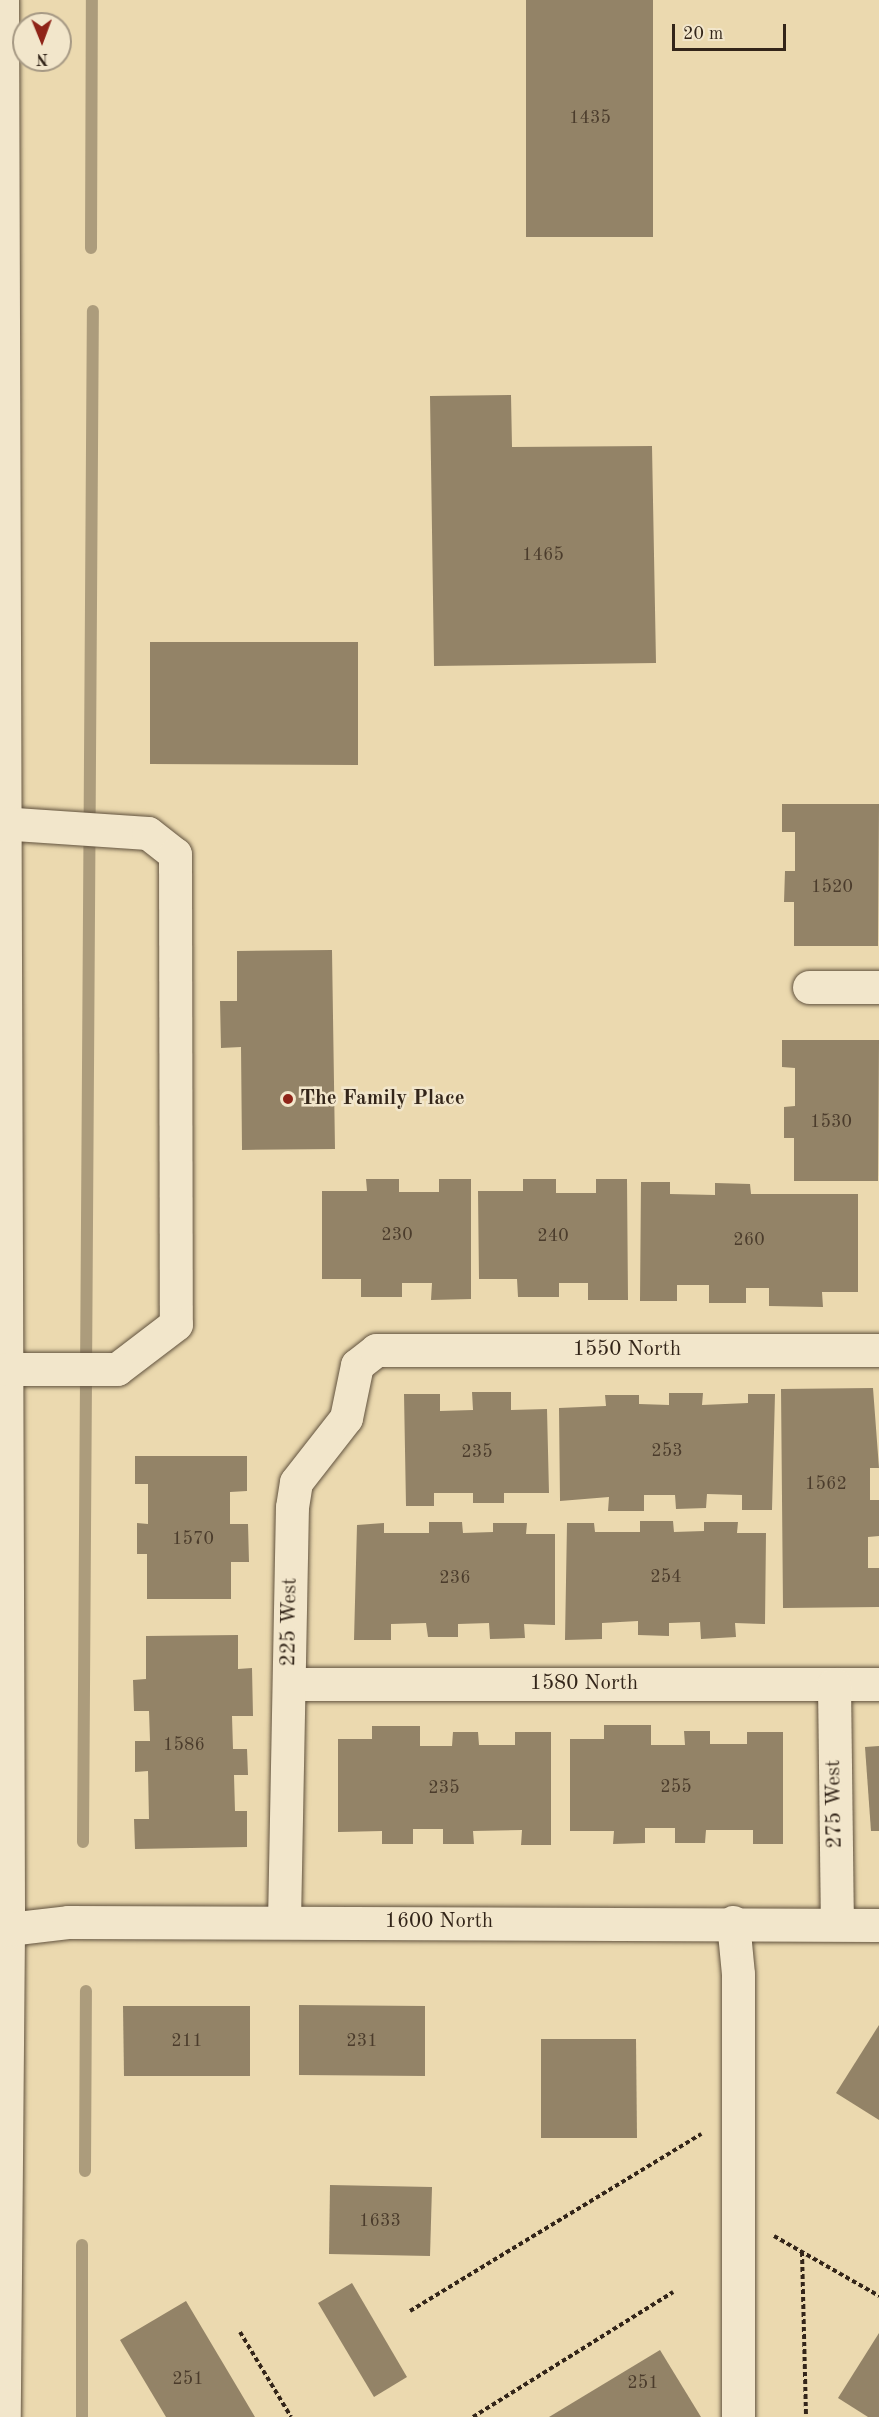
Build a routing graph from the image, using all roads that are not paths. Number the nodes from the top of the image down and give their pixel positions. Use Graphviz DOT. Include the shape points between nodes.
graph roads {
  1 [pos="2,0"];
  2 [pos="1,276"];
  3 [pos="2,823"];
  4 [pos="810,987"];
  5 [pos="879,987"];
  6 [pos="375,1350"];
  7 [pos="879,1350"];
  8 [pos="6,1369"];
  9 [pos="289,1684"];
  10 [pos="834,1684"];
  11 [pos="879,1684"];
  12 [pos="284,1922"];
  13 [pos="733,1922"];
  14 [pos="837,1924"];
  15 [pos="879,1925"];
  16 [pos="4,1930"];
  17 [pos="4,2417"];
  18 [pos="738,2417"];
  1 -- 2 [label="street"];
  2 -- 3 [label="street"];
  3 -- 8 [label="street"];
  3 -- 8 [label="street" via="148,832 175,854 176,1324 117,1369"];
  4 -- 5 [label="street"];
  6 -- 7 [label="street, 1550 North"];
  6 -- 9 [label="street, 225 West" via="357,1365 346,1418 296,1482"];
  8 -- 16 [label="street"];
  9 -- 10 [label="street, 1580 North"];
  9 -- 12 [label="street, 225 West"];
  10 -- 11 [label="street, 1580 North"];
  10 -- 14 [label="street, 275 West"];
  12 -- 13 [label="street, 1600 North"];
  12 -- 16 [label="street, 1600 North" via="68,1922"];
  13 -- 14 [label="street, 1600 North"];
  13 -- 18 [label="street" via="738,1974"];
  14 -- 15 [label="street, 1600 North"];
  16 -- 17 [label="street"];
}
